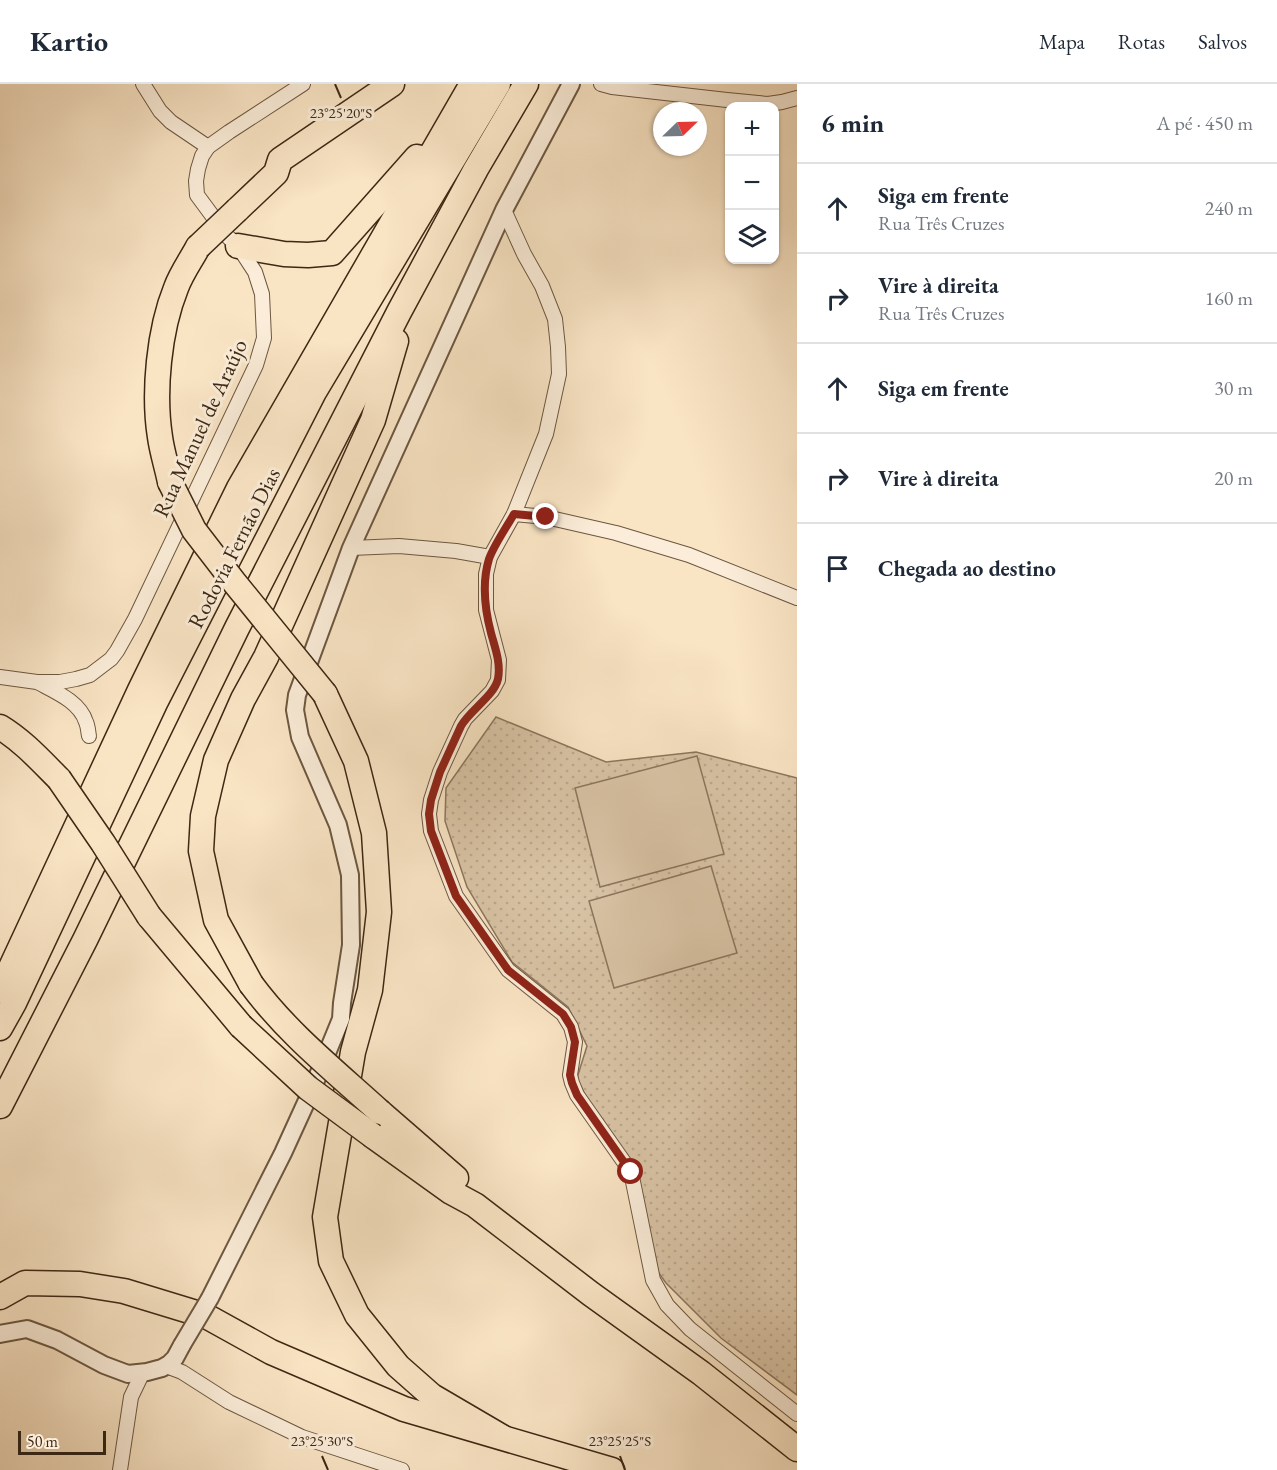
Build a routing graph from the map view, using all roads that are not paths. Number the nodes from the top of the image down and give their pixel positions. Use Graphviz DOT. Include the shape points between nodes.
graph roads {
  1 [pos="143,84"];
  2 [pos="303,84"];
  3 [pos="392,84"];
  4 [pos="472,84"];
  5 [pos="498,84"];
  6 [pos="526,84"];
  7 [pos="571,84"];
  8 [pos="601,84"];
  9 [pos="797,98"];
  10 [pos="456,111"];
  11 [pos="208,147"];
  12 [pos="504,210"];
  13 [pos="238,246"];
  14 [pos="399,312"];
  15 [pos="514,514"];
  16 [pos="351,548"];
  17 [pos="490,557"];
  18 [pos="797,598"];
  19 [pos="0,677"];
  20 [pos="37,682"];
  21 [pos="0,727"];
  22 [pos="89,736"];
  23 [pos="0,991"];
  24 [pos="0,1029"];
  25 [pos="0,1106"];
  26 [pos="475,1205"];
  27 [pos="0,1298"];
  28 [pos="0,1334"];
  29 [pos="166,1366"];
  30 [pos="143,1372"];
  31 [pos="797,1414"];
  32 [pos="502,1437"];
  33 [pos="797,1449"];
  34 [pos="120,1470"];
  35 [pos="402,1470"];
  36 [pos="612,1470"];
  1 -- 11 [label="street" via="171,122"];
  2 -- 11 [label="street"];
  3 -- 32 [label="highway, bridge" via="280,160 276,173 198,247 176,286 164,324 157,392 160,437 170,482 194,530 325,694 356,761 374,833 379,912 370,990 353,1052 325,1217 332,1261 357,1315 398,1366 432,1396"];
  4 -- 10 [label="highway, Rodovia Fernão Dias"];
  5 -- 24 [label="highway, Rodovia Fernão Dias" via="314,392 156,701"];
  6 -- 14 [label="highway"];
  7 -- 12 [label="street"];
  8 -- 9 [label="street" via="768,104"];
  10 -- 13 [label="highway" via="332,253 284,254"];
  10 -- 23 [label="highway, Rodovia Fernão Dias" via="239,488"];
  11 -- 13 [label="street, Rua Manuel de Araújo" via="198,169 197,195"];
  12 -- 15 [label="street" via="555,319 559,374 546,434"];
  12 -- 16 [label="street"];
  13 -- 20 [label="street, Rua Manuel de Araújo" via="255,272 262,294 264,338 256,365 117,651 90,675 76,680"];
  14 -- 25 [label="highway"];
  14 -- 26 [label="highway, bridge" via="395,346 373,420 216,760 203,816 201,850 216,920 265,1004 460,1182"];
  15 -- 17 [label="street"];
  15 -- 18 [label="street" via="546,517 638,539 690,555"];
  16 -- 17 [label="street" via="399,546"];
  16 -- 29 [label="street, bridge" via="297,695 296,710 300,737 338,825 350,875 351,945 341,1019 283,1153 210,1298 175,1358"];
  17 -- 31 [label="street" via="486,610 499,660 498,680 465,719 440,772 431,800 431,831 456,896 508,970 563,1014 571,1027 575,1042 572,1083 631,1172 653,1280 667,1305 690,1329"];
  19 -- 20 [label="street, Rua Manuel de Araújo"];
  20 -- 22 [label="street" via="80,710"];
  21 -- 26 [label="highway, bridge" via="35,754 58,779 149,916 241,1026 308,1088 451,1192"];
  26 -- 33 [label="highway"];
  27 -- 32 [label="highway" via="25,1283 80,1284 124,1291 206,1316 271,1352 404,1409"];
  28 -- 30 [label="street" via="27,1329 128,1374"];
  29 -- 30 [label="street"];
  29 -- 35 [label="street" via="302,1437"];
  30 -- 34 [label="street" via="131,1397"];
  32 -- 36 [label="highway"];
}
